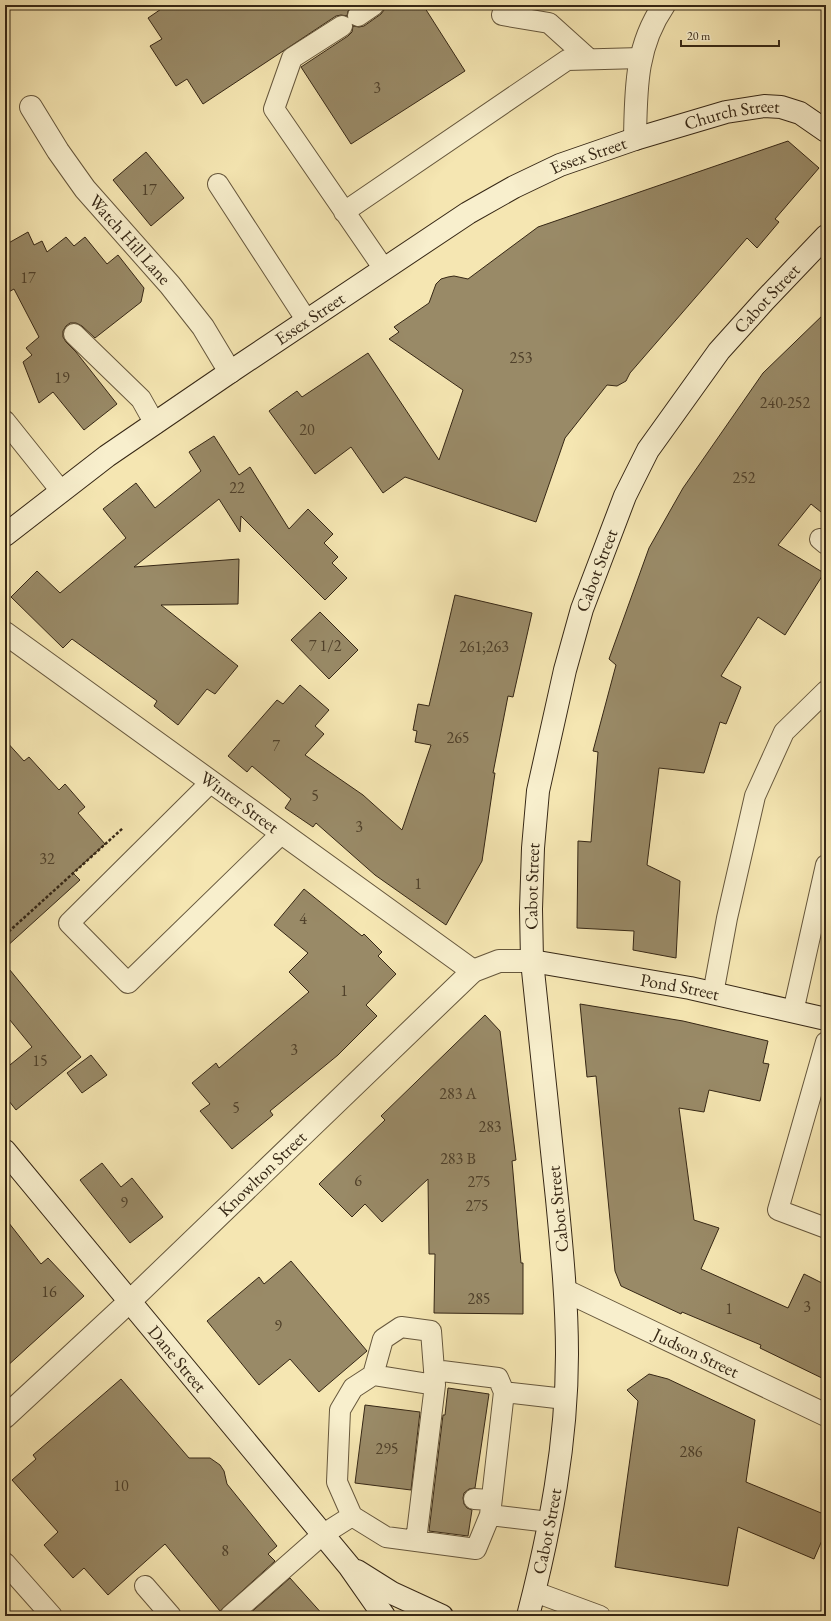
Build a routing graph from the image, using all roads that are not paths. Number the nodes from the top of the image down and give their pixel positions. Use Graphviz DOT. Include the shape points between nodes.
graph roads {
  1 [pos="664,5"];
  2 [pos="502,14"];
  3 [pos="358,15"];
  4 [pos="641,58"];
  5 [pos="589,59"];
  6 [pos="31,107"];
  7 [pos="826,131"];
  8 [pos="635,139"];
  9 [pos="218,184"];
  10 [pos="344,212"];
  11 [pos="826,236"];
  12 [pos="384,269"];
  13 [pos="307,321"];
  14 [pos="74,334"];
  15 [pos="230,372"];
  16 [pos="5,421"];
  17 [pos="155,424"];
  18 [pos="61,491"];
  19 [pos="5,535"];
  20 [pos="5,633"];
  21 [pos="826,691"];
  22 [pos="211,782"];
  23 [pos="282,833"];
  24 [pos="826,865"];
  25 [pos="532,961"];
  26 [pos="473,971"];
  27 [pos="713,994"];
  28 [pos="794,1012"];
  29 [pos="826,1019"];
  30 [pos="826,1042"];
  31 [pos="5,1151"];
  32 [pos="826,1228"];
  33 [pos="566,1291"];
  34 [pos="129,1302"];
  35 [pos="374,1375"];
  36 [pos="435,1378"];
  37 [pos="504,1392"];
  38 [pos="565,1399"];
  39 [pos="826,1415"];
  40 [pos="5,1416"];
  41 [pos="485,1505"];
  42 [pos="352,1516"];
  43 [pos="549,1522"];
  44 [pos="322,1535"];
  45 [pos="416,1541"];
  46 [pos="5,1563"];
  47 [pos="348,1566"];
  48 [pos="145,1586"];
  49 [pos="535,1592"];
  50 [pos="52,1616"];
  51 [pos="171,1616"];
  52 [pos="230,1616"];
  53 [pos="384,1616"];
  54 [pos="442,1616"];
  55 [pos="528,1616"];
  56 [pos="600,1616"];
  1 -- 4 [label="main road" via="644,42"];
  2 -- 5 [label="lane" via="549,23"];
  3 -- 10 [label="lane" via="292,58 274,109"];
  4 -- 5 [label="lane"];
  4 -- 8 [label="main road" via="636,80"];
  5 -- 10 [label="lane" via="567,60"];
  6 -- 15 [label="main road, Watch Hill Lane" via="85,189 170,285 203,327"];
  7 -- 8 [label="main road, Church Street" via="800,113 781,107 764,106 726,112"];
  8 -- 12 [label="main road, Essex Street" via="560,165 514,187 468,213"];
  9 -- 13 [label="lane"];
  10 -- 12 [label="lane"];
  11 -- 25 [label="main road, Cabot Street" via="719,352 648,450 625,496 582,609 565,670 538,791 533,848"];
  12 -- 13 [label="main road, Essex Street"];
  13 -- 15 [label="main road, Essex Street"];
  14 -- 17 [label="lane" via="141,399"];
  15 -- 17 [label="main road, Essex Street"];
  16 -- 18 [label="lane"];
  17 -- 18 [label="main road, Essex Street"];
  18 -- 19 [label="main road, Essex Street"];
  20 -- 22 [label="main road, Winter Street"];
  21 -- 27 [label="lane" via="784,732 755,796 727,918"];
  22 -- 23 [label="main road, Winter Street"];
  22 -- 23 [label="lane" via="69,923 128,983"];
  23 -- 26 [label="main road, Winter Street"];
  24 -- 28 [label="lane"];
  25 -- 26 [label="main road, Knowlton Street" via="500,961"];
  25 -- 27 [label="main road, Pond Street"];
  25 -- 33 [label="main road, Cabot Street"];
  26 -- 34 [label="main road, Knowlton Street"];
  27 -- 28 [label="main road, Pond Street"];
  28 -- 29 [label="main road, Pond Street"];
  30 -- 32 [label="lane" via="778,1210"];
  31 -- 34 [label="main road, Dane Street"];
  33 -- 38 [label="main road, Cabot Street"];
  33 -- 39 [label="main road, Judson Street"];
  34 -- 40 [label="main road, Knowlton Street"];
  34 -- 44 [label="main road, Dane Street"];
  35 -- 36 [label="lane"];
  35 -- 36 [label="lane" via="384,1339 401,1327 430,1331"];
  35 -- 42 [label="lane" via="353,1388 340,1410 337,1482"];
  36 -- 37 [label="lane" via="498,1378"];
  36 -- 45 [label="lane" via="437,1423 428,1494"];
  37 -- 38 [label="lane"];
  37 -- 41 [label="lane" via="491,1430"];
  38 -- 43 [label="main road, Cabot Street" via="562,1442"];
  41 -- 43 [label="lane"];
  41 -- 45 [label="lane" via="476,1549"];
  42 -- 44 [label="lane"];
  42 -- 45 [label="lane" via="386,1537"];
  43 -- 49 [label="main road, Cabot Street"];
  44 -- 47 [label="main road, Dane Street"];
  44 -- 52 [label="lane"];
  46 -- 50 [label="lane"];
  47 -- 53 [label="main road, Dane Street"];
  47 -- 54 [label="main road, Dane Street" via="392,1593"];
  48 -- 51 [label="lane"];
  49 -- 55 [label="main road, Cabot Street"];
  49 -- 56 [label="lane"];
}
